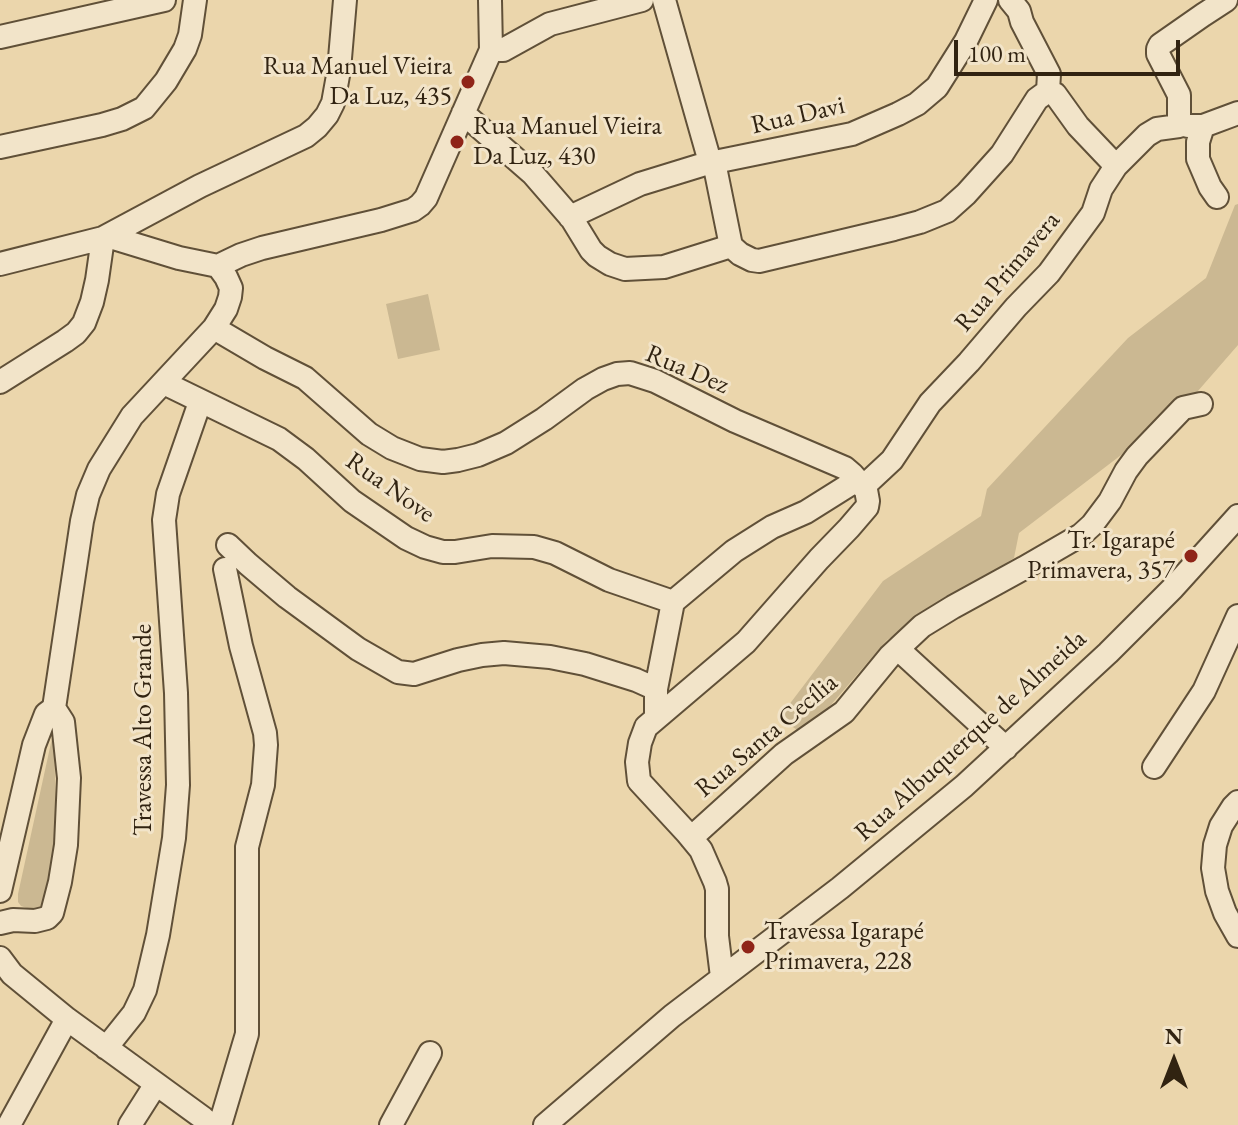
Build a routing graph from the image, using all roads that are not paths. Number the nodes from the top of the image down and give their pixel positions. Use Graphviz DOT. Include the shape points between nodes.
graph roads {
  1 [pos="164,0"];
  2 [pos="195,0"];
  3 [pos="345,0"];
  4 [pos="490,0"];
  5 [pos="642,0"];
  6 [pos="664,0"];
  7 [pos="986,0"];
  8 [pos="1010,0"];
  9 [pos="1226,0"];
  10 [pos="0,37"];
  11 [pos="491,50"];
  12 [pos="1048,91"];
  13 [pos="463,113"];
  14 [pos="1238,113"];
  15 [pos="1179,126"];
  16 [pos="1203,126"];
  17 [pos="0,147"];
  18 [pos="713,163"];
  19 [pos="1116,166"];
  20 [pos="1217,197"];
  21 [pos="570,217"];
  22 [pos="105,237"];
  23 [pos="731,246"];
  24 [pos="0,264"];
  25 [pos="218,266"];
  26 [pos="214,328"];
  27 [pos="0,382"];
  28 [pos="164,383"];
  29 [pos="200,402"];
  30 [pos="1201,404"];
  31 [pos="860,483"];
  32 [pos="1238,516"];
  33 [pos="228,545"];
  34 [pos="225,569"];
  35 [pos="673,602"];
  36 [pos="1238,616"];
  37 [pos="898,649"];
  38 [pos="656,689"];
  39 [pos="54,708"];
  40 [pos="656,718"];
  41 [pos="1006,748"];
  42 [pos="1154,767"];
  43 [pos="1238,802"];
  44 [pos="691,838"];
  45 [pos="0,891"];
  46 [pos="0,923"];
  47 [pos="1238,936"];
  48 [pos="1,965"];
  49 [pos="722,977"];
  50 [pos="67,1019"];
  51 [pos="106,1048"];
  52 [pos="430,1053"];
  53 [pos="156,1084"];
  54 [pos="9,1125"];
  55 [pos="130,1125"];
  56 [pos="211,1125"];
  57 [pos="220,1125"];
  58 [pos="391,1125"];
  59 [pos="545,1125"];
  1 -- 10 [label="street"];
  2 -- 17 [label="street" via="185,49 144,108 112,122"];
  3 -- 22 [label="street" via="336,90 317,127"];
  4 -- 11 [label="street"];
  5 -- 11 [label="street" via="550,24 503,50"];
  6 -- 18 [label="street"];
  7 -- 18 [label="street, Rua Davi" via="960,53 937,87 917,104 852,134"];
  8 -- 12 [label="street" via="1049,74"];
  9 -- 15 [label="street" via="1158,49 1179,95"];
  11 -- 13 [label="street"];
  12 -- 19 [label="street"];
  12 -- 23 [label="street" via="1037,99 1002,154 947,211 759,261"];
  13 -- 21 [label="street" via="533,174"];
  13 -- 25 [label="street" via="426,198 413,210 251,251"];
  14 -- 16 [label="street"];
  15 -- 16 [label="street"];
  15 -- 19 [label="street, Rua Primavera" via="1147,135"];
  16 -- 20 [label="street" via="1198,159"];
  18 -- 21 [label="street, Rua Davi" via="640,184"];
  18 -- 23 [label="street"];
  19 -- 31 [label="street, Rua Primavera" via="1093,213 1049,273 930,403 892,460"];
  21 -- 23 [label="street" via="597,256 625,269 664,267"];
  22 -- 24 [label="street"];
  22 -- 25 [label="street"];
  22 -- 27 [label="street" via="84,323"];
  25 -- 26 [label="street" via="231,288"];
  26 -- 28 [label="street"];
  26 -- 31 [label="street, Rua Dez" via="305,378 369,434 420,459 443,462 478,455 506,443 603,379 630,373 845,468"];
  28 -- 29 [label="street, Rua Nove"];
  28 -- 39 [label="street" via="132,416 88,495"];
  29 -- 35 [label="street, Rua Nove" via="279,439 352,501 425,547 455,552 534,547"];
  29 -- 51 [label="street, Travessa Alto Grande" via="164,520 176,693 174,838 145,990"];
  30 -- 37 [label="street, Rua Santa Cecília" via="1183,408 1137,456 1081,535 932,619"];
  31 -- 35 [label="street, Rua Primavera" via="734,551"];
  31 -- 40 [label="street" via="867,507 746,642"];
  32 -- 41 [label="street, Rua Albuquerque de Almeida" via="1163,599"];
  33 -- 38 [label="street" via="287,597 398,672 414,674 504,653 585,664"];
  34 -- 57 [label="street" via="266,745 263,785 247,847 247,1034"];
  35 -- 38 [label="street"];
  36 -- 42 [label="street" via="1204,691"];
  37 -- 41 [label="street"];
  37 -- 44 [label="street, Rua Santa Cecília" via="844,712 784,754"];
  38 -- 40 [label="street"];
  39 -- 45 [label="street" via="46,714 34,745"];
  39 -- 46 [label="street" via="63,722 69,778 58,892 47,918"];
  40 -- 44 [label="street" via="640,743 639,781"];
  41 -- 49 [label="street, Rua Albuquerque de Almeida" via="887,850"];
  43 -- 47 [label="street" via="1221,826 1213,868 1225,913"];
  44 -- 49 [label="street" via="717,889"];
  48 -- 50 [label="street"];
  49 -- 59 [label="street, Rua Albuquerque de Almeida"];
  50 -- 51 [label="street"];
  50 -- 54 [label="street"];
  51 -- 53 [label="street"];
  52 -- 58 [label="street"];
  53 -- 55 [label="street"];
  53 -- 56 [label="street"];
}
